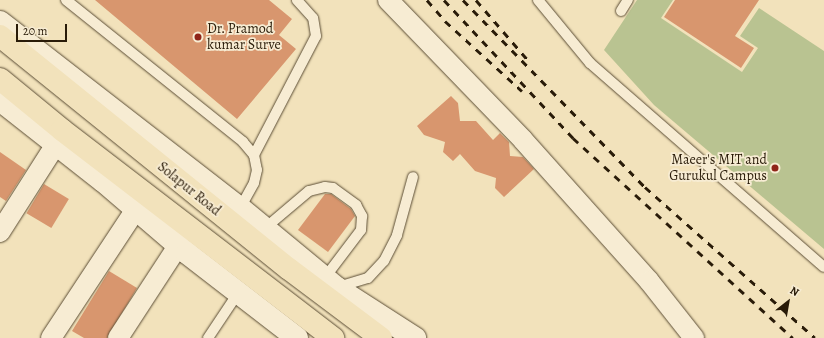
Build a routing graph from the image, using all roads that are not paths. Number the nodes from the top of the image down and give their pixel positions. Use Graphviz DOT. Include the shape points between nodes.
graph roads {
  1 [pos="66,0"];
  2 [pos="298,0"];
  3 [pos="388,0"];
  4 [pos="538,0"];
  5 [pos="628,0"];
  6 [pos="620,11"];
  7 [pos="0,22"];
  8 [pos="0,36"];
  9 [pos="0,79"];
  10 [pos="0,100"];
  11 [pos="56,144"];
  12 [pos="254,155"];
  13 [pos="413,177"];
  14 [pos="136,209"];
  15 [pos="236,216"];
  16 [pos="0,232"];
  17 [pos="259,235"];
  18 [pos="178,246"];
  19 [pos="824,267"];
  20 [pos="325,287"];
  21 [pos="238,293"];
  22 [pos="301,314"];
  23 [pos="290,336"];
  24 [pos="51,338"];
  25 [pos="118,338"];
  26 [pos="208,338"];
  27 [pos="333,338"];
  28 [pos="381,338"];
  29 [pos="415,338"];
  30 [pos="694,338"];
  1 -- 12 [label="lane" via="243,142"];
  2 -- 12 [label="lane" via="313,18 316,36"];
  3 -- 30 [label="street" via="523,140 649,281"];
  4 -- 19 [label="lane" via="590,63"];
  5 -- 6 [label="lane"];
  7 -- 15 [label="street"];
  8 -- 15 [label="highway, Solapur Road"];
  9 -- 22 [label="highway" via="62,130"];
  10 -- 11 [label="street"];
  11 -- 14 [label="street"];
  11 -- 16 [label="street"];
  12 -- 15 [label="lane" via="257,170 254,183"];
  13 -- 20 [label="lane" via="399,228 384,261 368,278"];
  14 -- 18 [label="street"];
  14 -- 24 [label="street"];
  15 -- 17 [label="highway, Solapur Road"];
  17 -- 20 [label="highway, Solapur Road"];
  17 -- 20 [label="lane" via="309,191 333,188 356,205 362,216 361,230"];
  18 -- 21 [label="street"];
  18 -- 25 [label="street"];
  20 -- 28 [label="highway, Solapur Road"];
  20 -- 29 [label="street"];
  21 -- 23 [label="street"];
  21 -- 26 [label="lane"];
  22 -- 23 [label="street"];
  22 -- 27 [label="highway"];
}
